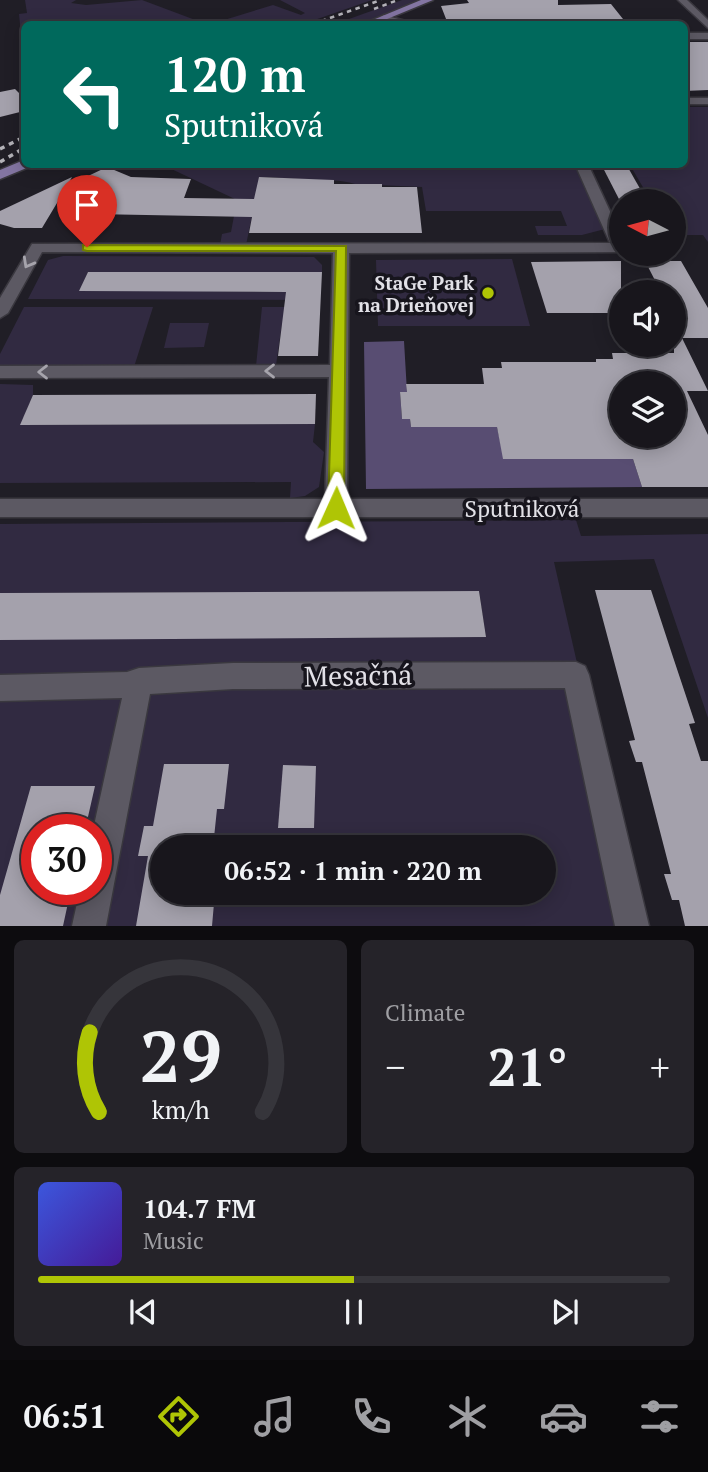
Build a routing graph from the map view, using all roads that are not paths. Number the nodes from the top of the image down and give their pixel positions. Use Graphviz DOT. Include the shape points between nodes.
graph roads {
  1 [pos="429,0"];
  2 [pos="682,0"];
  3 [pos="704,17"];
  4 [pos="384,18"];
  5 [pos="376,21"];
  6 [pos="395,21"];
  7 [pos="708,25"];
  8 [pos="688,36"];
  9 [pos="708,36"];
  10 [pos="688,101"];
  11 [pos="708,101"];
  12 [pos="21,165"];
  13 [pos="583,168"];
  14 [pos="0,175"];
  15 [pos="609,224"];
  16 [pos="341,248"];
  17 [pos="609,248"];
  18 [pos="0,313"];
  19 [pos="338,371"];
  20 [pos="0,372"];
  21 [pos="336,508"];
  22 [pos="708,508"];
  23 [pos="0,509"];
  24 [pos="139,681"];
  25 [pos="0,688"];
  26 [pos="89,926"];
  27 [pos="632,926"];
  1 -- 4 [label="main road"];
  2 -- 3 [label="street"];
  3 -- 7 [label="street"];
  4 -- 5 [label="main road"];
  4 -- 6 [label="street"];
  8 -- 9 [label="street"];
  10 -- 11 [label="street"];
  12 -- 14 [label="main road"];
  13 -- 15 [label="street"];
  16 -- 17 [label="street"];
  16 -- 18 [label="street, one-way" via="37,247"];
  16 -- 19 [label="street"];
  19 -- 20 [label="street, one-way"];
  19 -- 21 [label="street"];
  21 -- 22 [label="street, Sputniková"];
  21 -- 23 [label="street, Sputniková"];
  24 -- 25 [label="street, Mesačná"];
  24 -- 26 [label="street"];
  24 -- 27 [label="street, Mesačná" via="233,676 576,675"];
}
